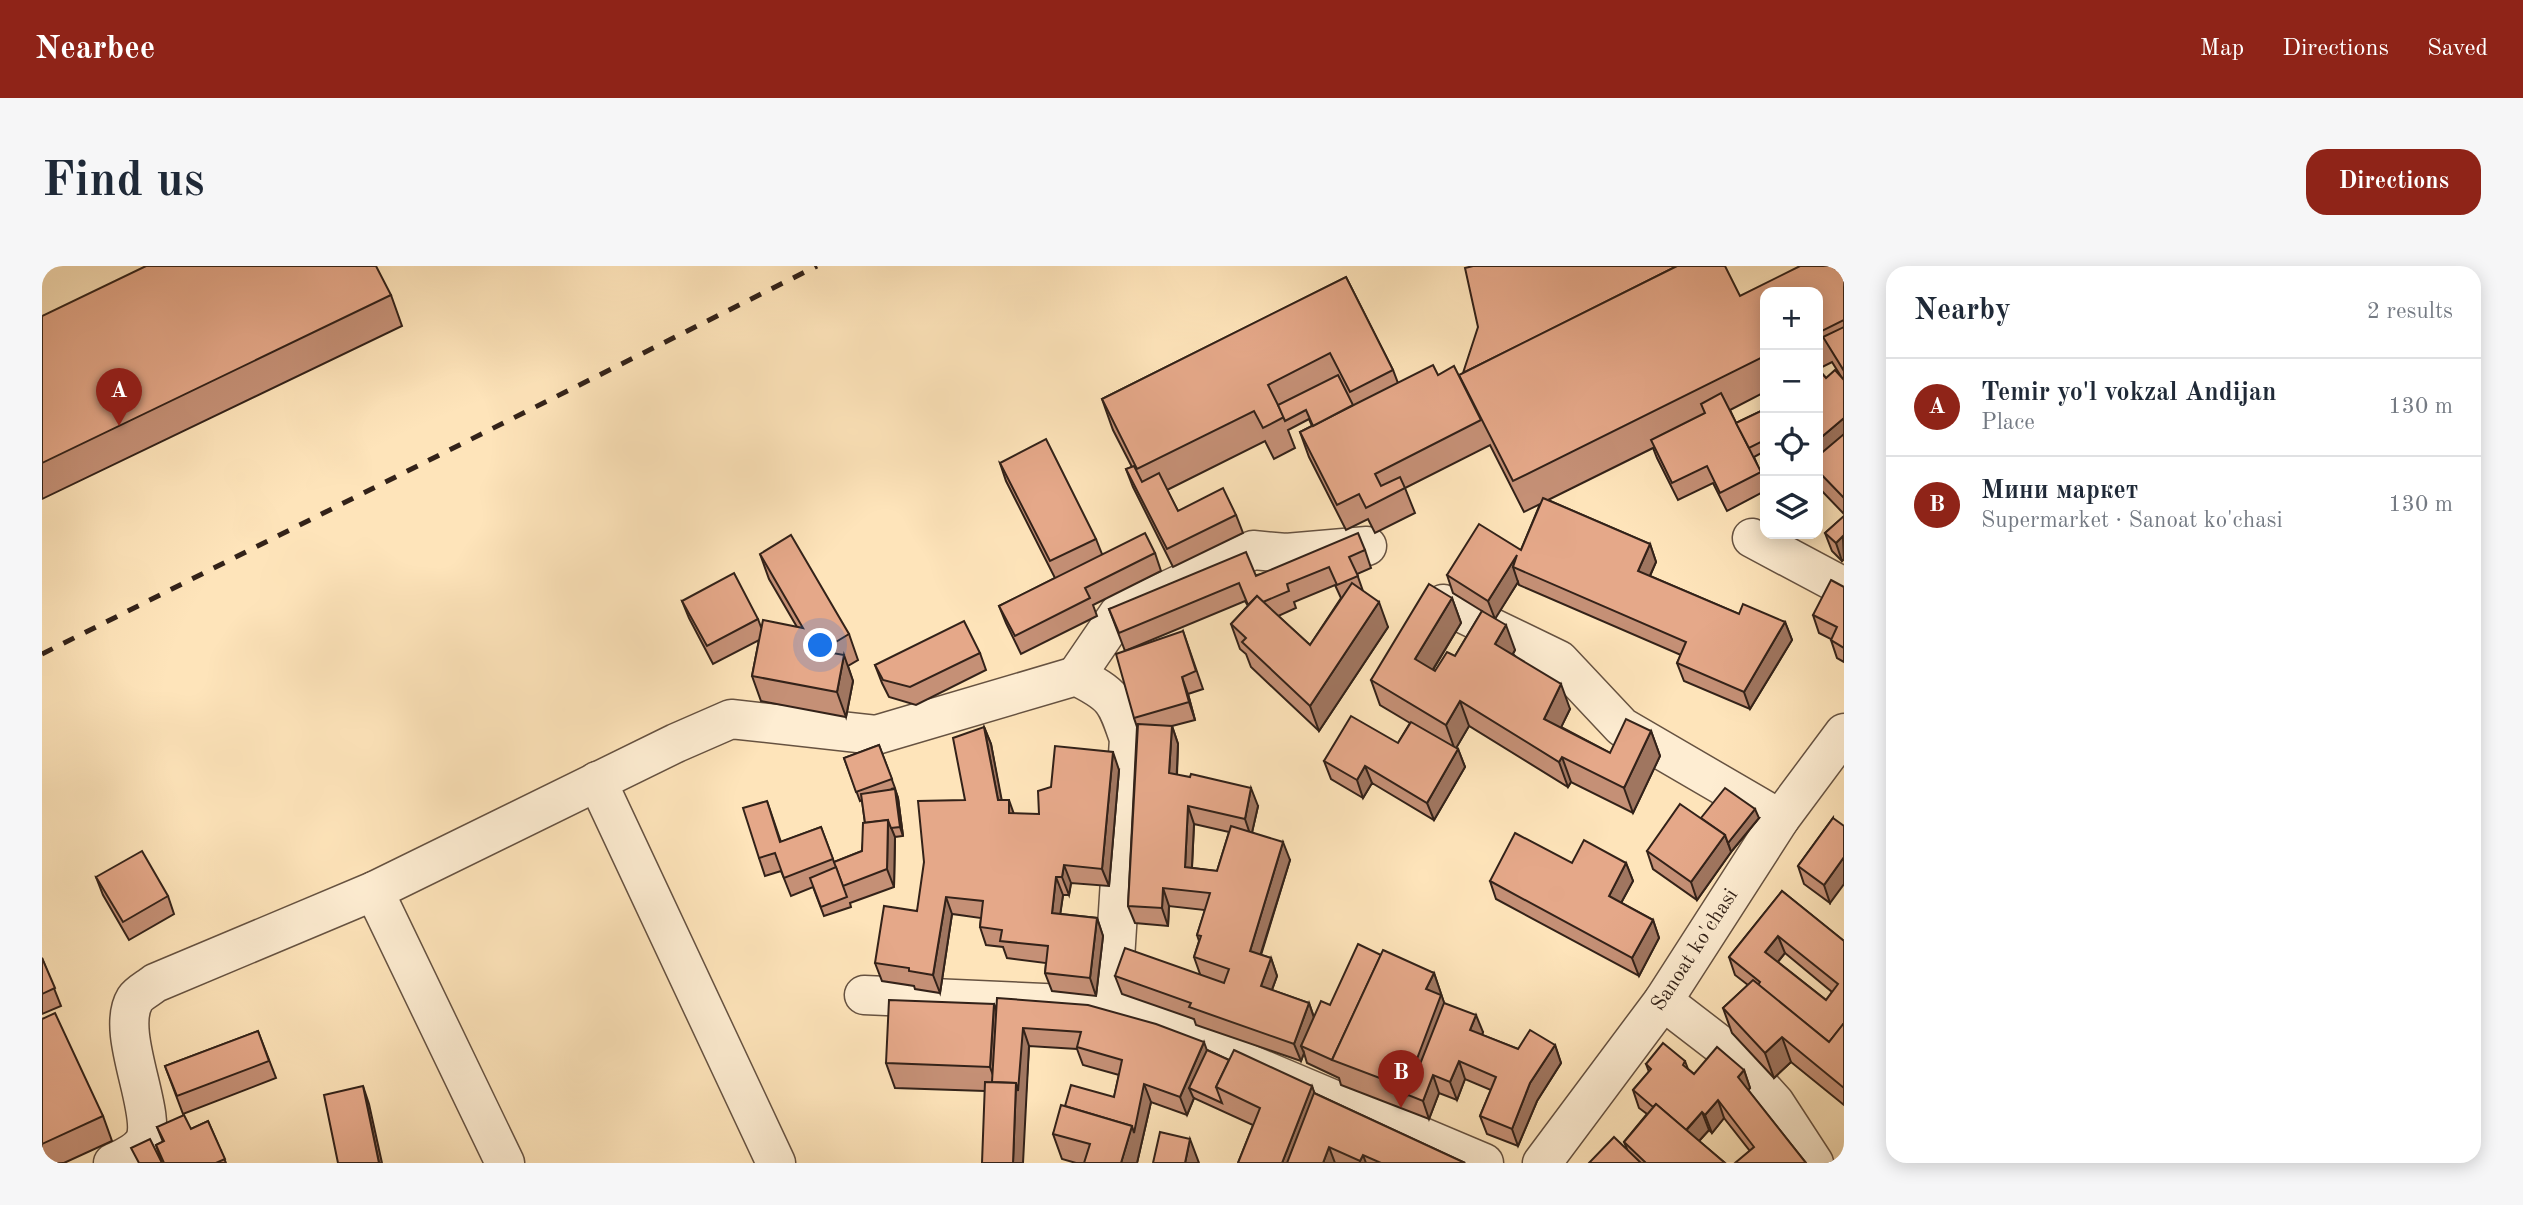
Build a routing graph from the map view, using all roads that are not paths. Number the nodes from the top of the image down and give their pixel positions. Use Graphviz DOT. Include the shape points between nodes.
graph roads {
  1 [pos="1752,538"];
  2 [pos="1367,546"];
  3 [pos="1844,587"];
  4 [pos="1443,604"];
  5 [pos="1076,676"];
  6 [pos="1844,733"];
  7 [pos="597,781"];
  8 [pos="1780,819"];
  9 [pos="374,891"];
  10 [pos="864,995"];
  11 [pos="1663,1001"];
  12 [pos="1112,1006"];
  13 [pos="113,1163"];
  14 [pos="505,1163"];
  15 [pos="776,1163"];
  16 [pos="1484,1163"];
  17 [pos="1542,1163"];
  18 [pos="1814,1163"];
  1 -- 3 [label="street"];
  2 -- 5 [label="street" via="1286,553 1253,550 1119,613"];
  4 -- 8 [label="street" via="1559,660 1622,727"];
  5 -- 7 [label="street" via="876,735 731,719"];
  5 -- 12 [label="street" via="1101,688 1119,707 1129,739"];
  6 -- 8 [label="street, Sanoat ko'chasi"];
  7 -- 9 [label="street"];
  7 -- 15 [label="street"];
  8 -- 11 [label="street, Sanoat ko'chasi"];
  9 -- 13 [label="street" via="155,983 135,997 127,1017 146,1137 130,1155"];
  9 -- 14 [label="street"];
  10 -- 12 [label="street"];
  11 -- 17 [label="street, Sanoat ko'chasi"];
  11 -- 18 [label="street" via="1728,1051 1775,1102"];
  12 -- 16 [label="street"];
}
